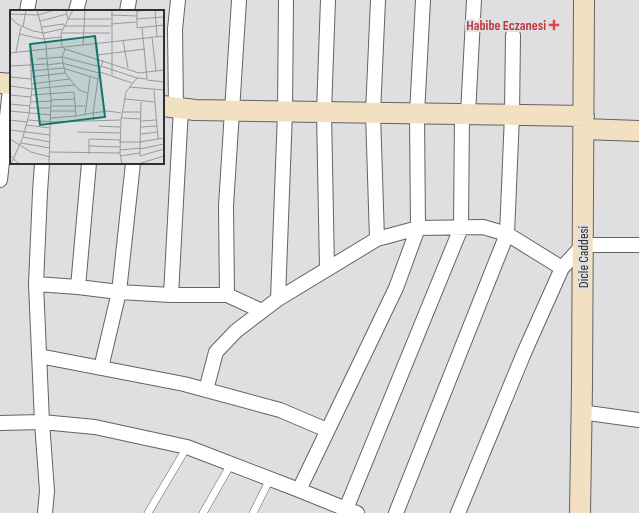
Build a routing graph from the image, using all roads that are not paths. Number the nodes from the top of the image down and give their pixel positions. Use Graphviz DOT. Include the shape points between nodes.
graph roads {
  1 [pos="29,0"];
  2 [pos="79,0"];
  3 [pos="129,0"];
  4 [pos="178,0"];
  5 [pos="239,0"];
  6 [pos="286,0"];
  7 [pos="328,0"];
  8 [pos="378,0"];
  9 [pos="423,0"];
  10 [pos="474,0"];
  11 [pos="584,0"];
  12 [pos="27,10"];
  13 [pos="76,10"];
  14 [pos="127,10"];
  15 [pos="513,35"];
  16 [pos="8,83"];
  17 [pos="173,107"];
  18 [pos="232,111"];
  19 [pos="285,112"];
  20 [pos="324,112"];
  21 [pos="373,113"];
  22 [pos="417,114"];
  23 [pos="465,114"];
  24 [pos="512,115"];
  25 [pos="584,123"];
  26 [pos="639,131"];
  27 [pos="42,164"];
  28 [pos="89,164"];
  29 [pos="133,164"];
  30 [pos="0,180"];
  31 [pos="418,228"];
  32 [pos="461,228"];
  33 [pos="507,234"];
  34 [pos="377,239"];
  35 [pos="583,245"];
  36 [pos="639,245"];
  37 [pos="562,268"];
  38 [pos="327,269"];
  39 [pos="36,284"];
  40 [pos="78,287"];
  41 [pos="119,292"];
  42 [pos="171,295"];
  43 [pos="227,295"];
  44 [pos="278,298"];
  45 [pos="262,311"];
  46 [pos="39,356"];
  47 [pos="101,368"];
  48 [pos="206,390"];
  49 [pos="581,412"];
  50 [pos="639,420"];
  51 [pos="42,422"];
  52 [pos="0,423"];
  53 [pos="327,430"];
  54 [pos="187,447"];
  55 [pos="231,464"];
  56 [pos="270,479"];
  57 [pos="299,490"];
  58 [pos="354,512"];
  59 [pos="45,513"];
  60 [pos="148,513"];
  61 [pos="203,513"];
  62 [pos="254,513"];
  63 [pos="396,513"];
  64 [pos="458,513"];
  65 [pos="580,513"];
  1 -- 12 [label="street"];
  2 -- 13 [label="street"];
  3 -- 14 [label="street"];
  4 -- 17 [label="street"];
  5 -- 18 [label="street"];
  6 -- 19 [label="street"];
  7 -- 20 [label="street"];
  8 -- 21 [label="street"];
  9 -- 22 [label="street"];
  10 -- 23 [label="street"];
  11 -- 25 [label="main road, Dicle Caddesi"];
  15 -- 24 [label="street"];
  16 -- 30 [label="street"];
  17 -- 18 [label="main road"];
  17 -- 42 [label="street"];
  18 -- 19 [label="main road"];
  18 -- 43 [label="street" via="226,206"];
  19 -- 20 [label="main road"];
  19 -- 44 [label="street"];
  20 -- 21 [label="main road"];
  20 -- 38 [label="street"];
  21 -- 22 [label="main road"];
  21 -- 34 [label="street"];
  22 -- 23 [label="main road"];
  22 -- 31 [label="street"];
  23 -- 24 [label="main road"];
  23 -- 32 [label="street"];
  24 -- 25 [label="main road"];
  24 -- 33 [label="street"];
  25 -- 26 [label="main road"];
  25 -- 35 [label="main road, Dicle Caddesi"];
  27 -- 39 [label="street"];
  28 -- 40 [label="street"];
  29 -- 41 [label="street"];
  31 -- 32 [label="street"];
  31 -- 34 [label="street"];
  31 -- 53 [label="street" via="396,288"];
  32 -- 33 [label="street" via="484,227"];
  32 -- 58 [label="street"];
  33 -- 37 [label="street"];
  33 -- 63 [label="street"];
  34 -- 38 [label="street"];
  35 -- 36 [label="street"];
  35 -- 37 [label="street"];
  35 -- 49 [label="main road, Dicle Caddesi"];
  37 -- 64 [label="street"];
  38 -- 44 [label="street"];
  39 -- 40 [label="street"];
  39 -- 46 [label="street"];
  40 -- 41 [label="street"];
  41 -- 42 [label="street"];
  41 -- 47 [label="street"];
  42 -- 43 [label="street"];
  43 -- 45 [label="street"];
  44 -- 45 [label="street"];
  45 -- 48 [label="street" via="216,352"];
  46 -- 47 [label="street"];
  46 -- 51 [label="street"];
  47 -- 48 [label="street"];
  48 -- 53 [label="street" via="280,410"];
  49 -- 50 [label="street"];
  49 -- 65 [label="main road, Dicle Caddesi"];
  51 -- 52 [label="street"];
  51 -- 54 [label="street" via="95,427"];
  51 -- 59 [label="street" via="47,491"];
  53 -- 57 [label="street"];
  54 -- 55 [label="street"];
  54 -- 60 [label="lane"];
  55 -- 56 [label="street"];
  55 -- 61 [label="lane"];
  56 -- 57 [label="street"];
  56 -- 62 [label="lane"];
  57 -- 58 [label="street"];
}
